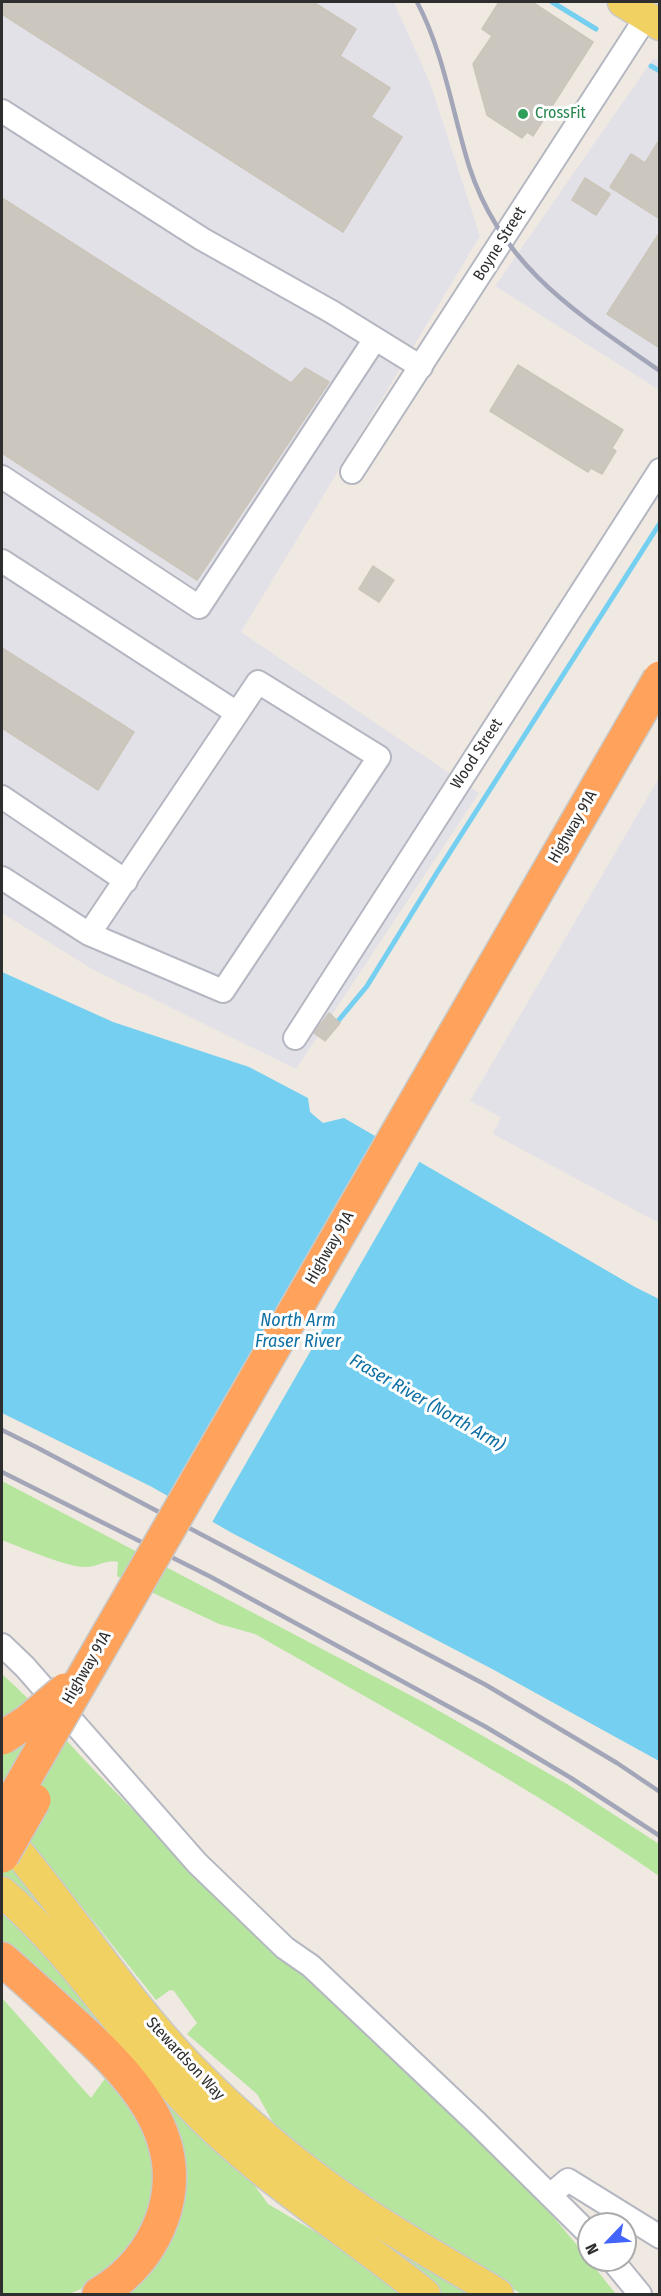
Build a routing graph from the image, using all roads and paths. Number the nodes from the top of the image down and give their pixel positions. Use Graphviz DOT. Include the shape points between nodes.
graph roads {
  1 [pos="643,14"];
  2 [pos="2,111"];
  3 [pos="375,339"];
  4 [pos="421,367"];
  5 [pos="660,470"];
  6 [pos="352,472"];
  7 [pos="2,477"];
  8 [pos="2,561"];
  9 [pos="660,678"];
  10 [pos="237,713"];
  11 [pos="660,717"];
  12 [pos="2,797"];
  13 [pos="2,878"];
  14 [pos="126,881"];
  15 [pos="89,934"];
  16 [pos="295,1038"];
  17 [pos="2,1645"];
  18 [pos="83,1675"];
  19 [pos="2,1738"];
  20 [pos="2,1818"];
  21 [pos="2,1833"];
  22 [pos="2,1856"];
  23 [pos="2,1892"];
  24 [pos="2,1959"];
  25 [pos="550,2194"];
  26 [pos="577,2222"];
  27 [pos="660,2237"];
  28 [pos="622,2272"];
  29 [pos="99,2295"];
  30 [pos="425,2295"];
  31 [pos="498,2295"];
  32 [pos="640,2295"];
  1 -- 4 [label="street, Boyne Street"];
  2 -- 3 [label="street" via="202,238"];
  3 -- 4 [label="street"];
  3 -- 7 [label="street" via="199,608"];
  4 -- 6 [label="street, Boyne Street"];
  5 -- 16 [label="street, Wood Street"];
  8 -- 10 [label="street"];
  9 -- 18 [label="highway, Highway 91A, bridge"];
  10 -- 14 [label="street"];
  10 -- 15 [label="street" via="258,682 379,757 224,991"];
  11 -- 22 [label="highway, Highway 91A, bridge"];
  12 -- 14 [label="street"];
  13 -- 15 [label="street"];
  14 -- 15 [label="street"];
  17 -- 25 [label="street" via="26,1667 197,1863"];
  18 -- 19 [label="highway, bridge"];
  18 -- 20 [label="highway, Highway 91A, bridge"];
  21 -- 31 [label="main road, Stewardson Way" via="144,2015 196,2073 316,2179"];
  23 -- 30 [label="main road, Stewardson Way" via="64,1956 209,2125 282,2187"];
  24 -- 29 [label="highway" via="125,2073 153,2113 164,2142 169,2180 166,2207 157,2231 131,2270"];
  25 -- 26 [label="street"];
  25 -- 27 [label="street" via="568,2181"];
  28 -- 32 [label="street"];
}
